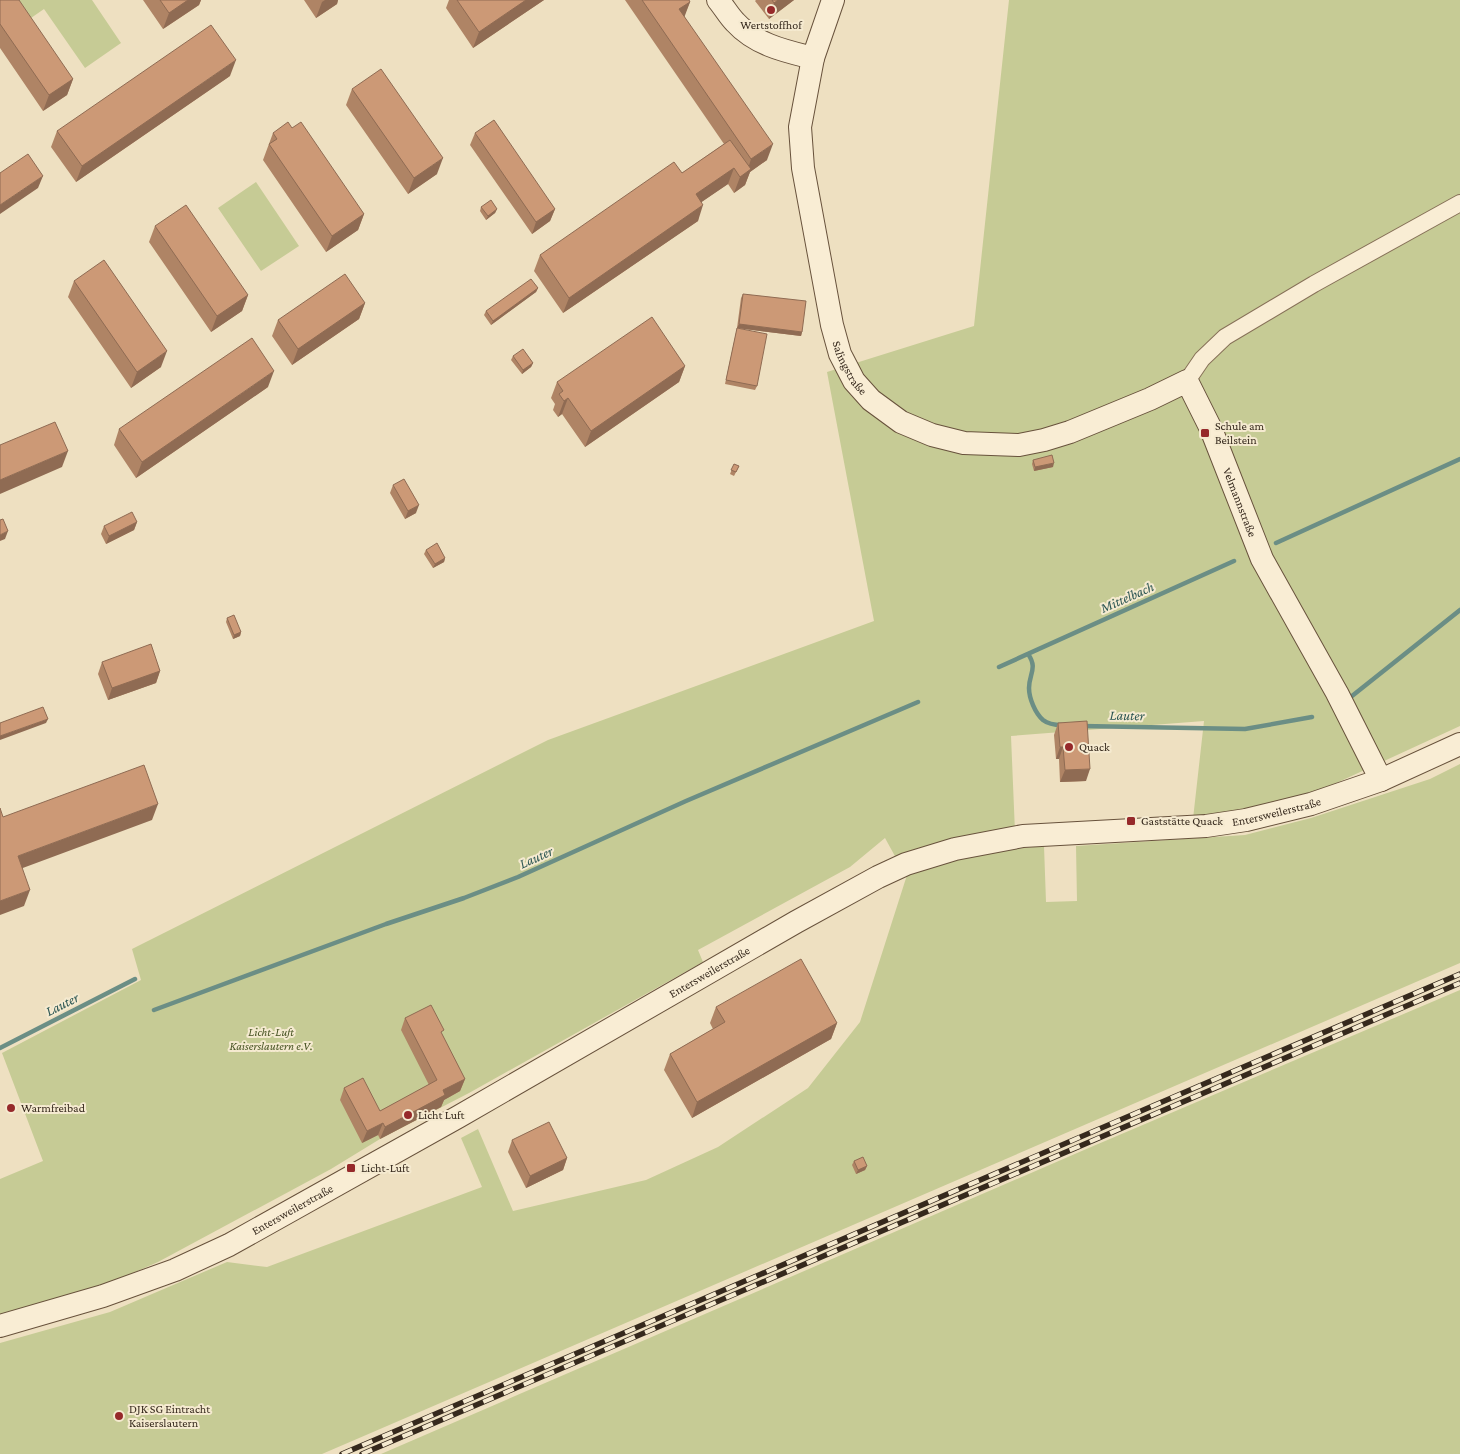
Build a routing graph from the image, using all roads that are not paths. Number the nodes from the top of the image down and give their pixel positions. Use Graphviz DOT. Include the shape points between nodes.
graph roads {
  1 [pos="718,0"];
  2 [pos="833,0"];
  3 [pos="813,58"];
  4 [pos="1460,203"];
  5 [pos="1187,381"];
  6 [pos="1460,744"];
  7 [pos="1381,780"];
  8 [pos="0,1326"];
  1 -- 3 [label="main road" via="752,37 775,48"];
  2 -- 3 [label="main road, Salingstraße"];
  3 -- 5 [label="main road, Salingstraße" via="800,127 810,210 840,354 854,381 871,400 901,422 932,435 964,443 1019,445 1070,432"];
  4 -- 5 [label="street" via="1225,337 1202,359"];
  5 -- 7 [label="main road, Velmannstraße" via="1211,429 1262,559 1337,693"];
  6 -- 7 [label="main road, Entersweilerstraße"];
  7 -- 8 [label="main road, Entersweilerstraße" via="1311,804 1246,820 1206,826 1023,836 955,849 906,864 796,922 229,1245 176,1270 103,1296"];
}
